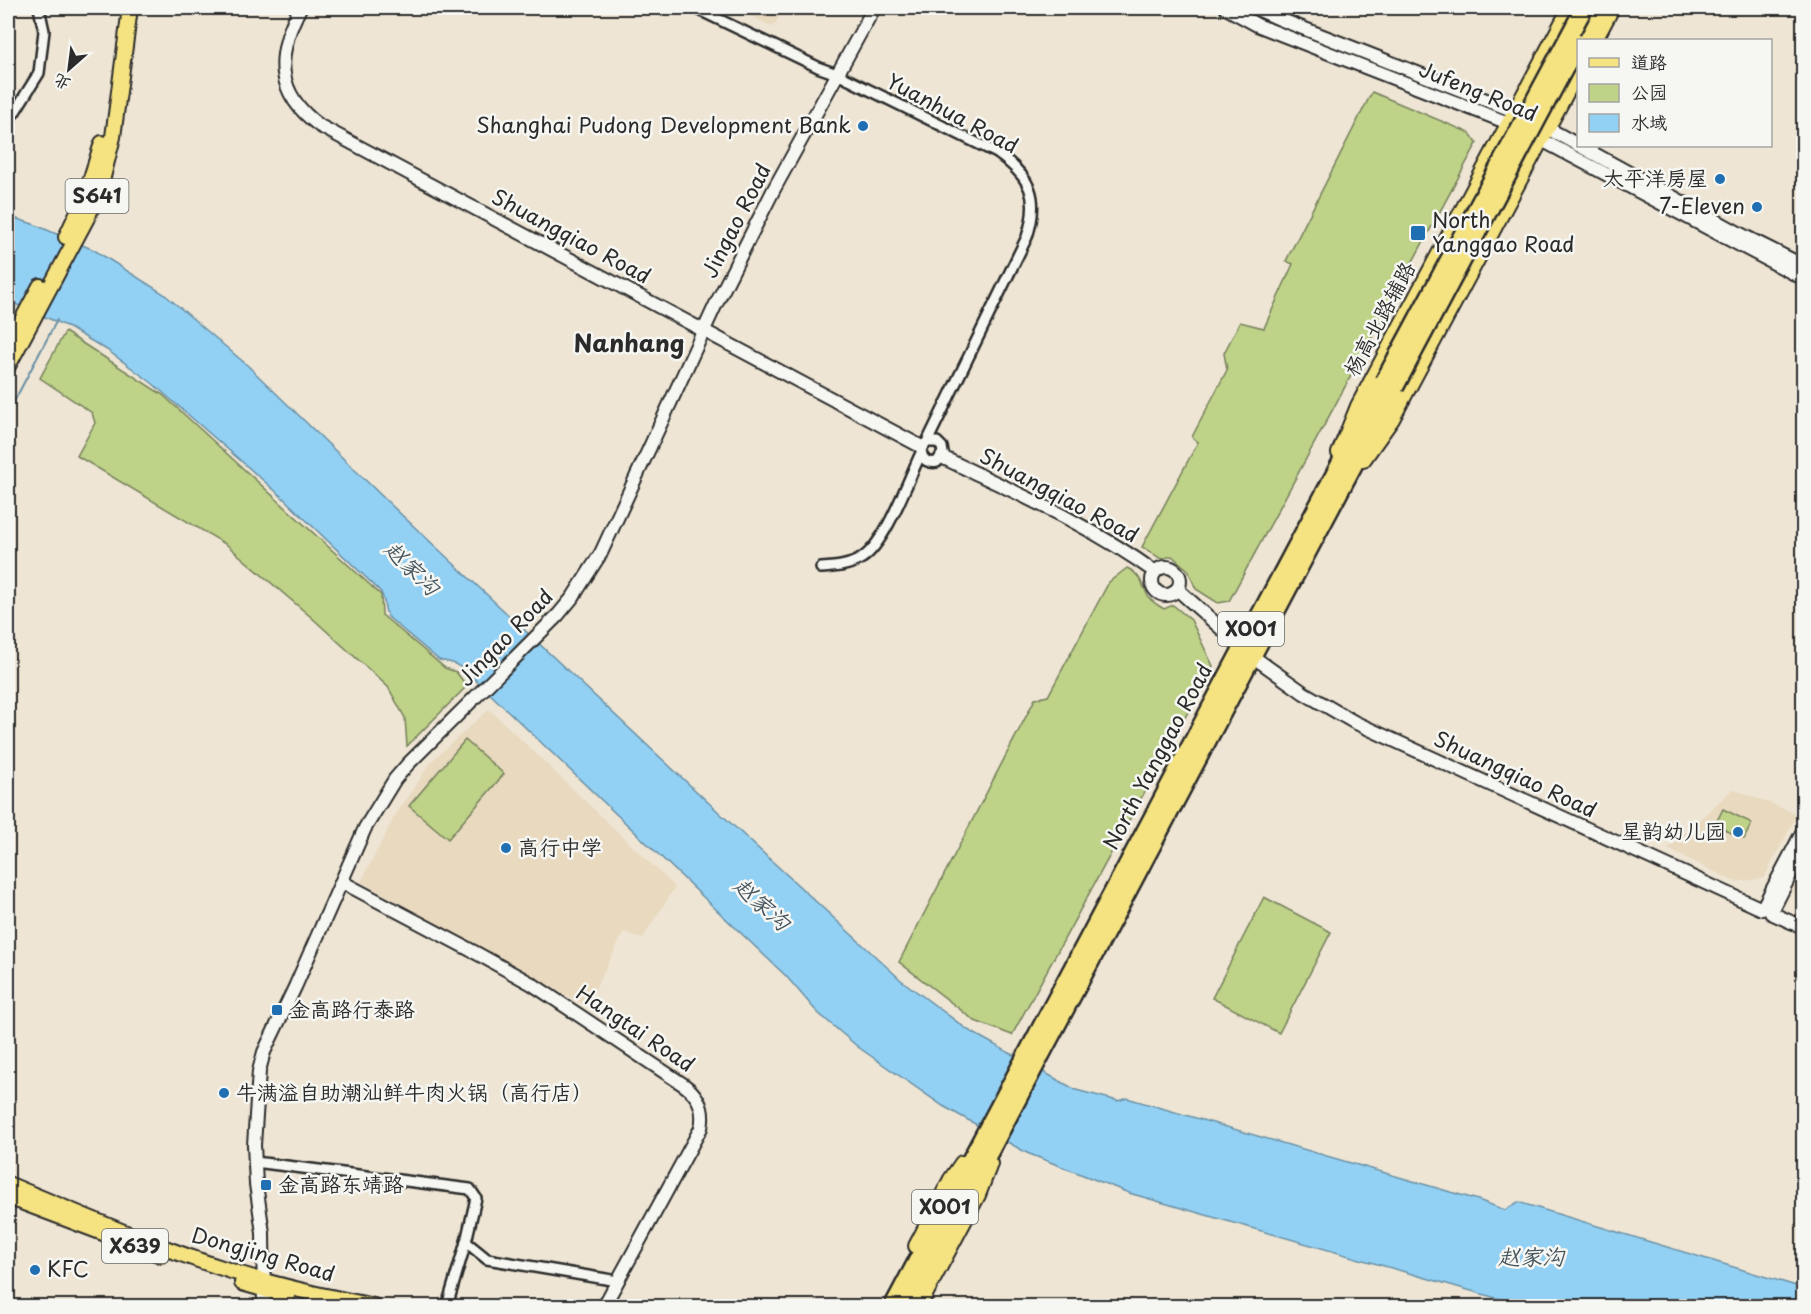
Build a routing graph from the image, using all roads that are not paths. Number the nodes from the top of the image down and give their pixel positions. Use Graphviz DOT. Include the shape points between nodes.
graph roads {
  1 [pos="39,8"];
  2 [pos="121,8"];
  3 [pos="130,8"];
  4 [pos="300,8"];
  5 [pos="695,8"];
  6 [pos="874,8"];
  7 [pos="1226,8"];
  8 [pos="1570,8"];
  9 [pos="1584,8"];
  10 [pos="1597,8"];
  11 [pos="1612,8"];
  12 [pos="1261,9"];
  13 [pos="1257,25"];
  14 [pos="1581,39"];
  15 [pos="1595,39"];
  16 [pos="1577,46"];
  17 [pos="1577,73"];
  18 [pos="837,74"];
  19 [pos="8,116"];
  20 [pos="1512,118"];
  21 [pos="1545,134"];
  22 [pos="1577,144"];
  23 [pos="1583,147"];
  24 [pos="1803,266"];
  25 [pos="1803,279"];
  26 [pos="705,330"];
  27 [pos="8,346"];
  28 [pos="8,366"];
  29 [pos="1390,384"];
  30 [pos="923,447"];
  31 [pos="942,457"];
  32 [pos="1328,498"];
  33 [pos="821,568"];
  34 [pos="1155,572"];
  35 [pos="1177,589"];
  36 [pos="1247,651"];
  37 [pos="1803,829"];
  38 [pos="1803,848"];
  39 [pos="342,882"];
  40 [pos="1767,911"];
  41 [pos="1803,928"];
  42 [pos="1004,1112"];
  43 [pos="255,1162"];
  44 [pos="8,1184"];
  45 [pos="8,1197"];
  46 [pos="466,1242"];
  47 [pos="618,1281"];
  48 [pos="263,1285"];
  49 [pos="921,1302"];
  50 [pos="264,1306"];
  51 [pos="333,1306"];
  52 [pos="374,1306"];
  53 [pos="447,1306"];
  54 [pos="604,1306"];
  55 [pos="884,1306"];
  56 [pos="893,1306"];
  57 [pos="908,1306"];
  1 -- 19 [label="street" via="44,31 39,73 14,114"];
  2 -- 27 [label="main road, S641" via="106,126 94,171 72,226"];
  3 -- 28 [label="main road, S641" via="113,137 101,185"];
  4 -- 26 [label="street, Shuangqiao Road" via="287,36 283,66 289,93 306,116"];
  5 -- 18 [label="street, Yuanhua Road"];
  6 -- 18 [label="street, Jingao Road"];
  7 -- 13 [label="street, Jufeng Road"];
  8 -- 20 [label="main road, 杨高北路辅路 / X001"];
  9 -- 29 [label="highway, North Yanggao Road / X001, bridge"];
  10 -- 14 [label="highway, North Yanggao Road / X001"];
  11 -- 15 [label="main road"];
  12 -- 13 [label="street"];
  12 -- 20 [label="street, Jufeng Road"];
  13 -- 20 [label="street, Jufeng Road"];
  16 -- 29 [label="highway, North Yanggao Road / X001, bridge"];
  17 -- 21 [label="main road, X001"];
  18 -- 26 [label="street, Jingao Road" via="774,189"];
  18 -- 30 [label="street, Yuanhua Road" via="997,153 1022,174 1034,203 1028,237"];
  20 -- 21 [label="street, Jufeng Road"];
  20 -- 32 [label="main road, 杨高北路辅路 / X001" via="1358,405"];
  21 -- 22 [label="street, Jufeng Road"];
  21 -- 25 [label="street, Jufeng Road"];
  21 -- 32 [label="main road, X001" via="1392,419"];
  23 -- 24 [label="street, Jufeng Road"];
  26 -- 30 [label="street, Shuangqiao Road"];
  26 -- 39 [label="street, Jingao Road" via="601,553 573,597 395,779 365,828"];
  29 -- 32 [label="highway, North Yanggao Road / X001"];
  30 -- 31 [label="street" via="934,441 940,444"];
  30 -- 31 [label="street" via="924,459 930,463"];
  30 -- 33 [label="street, Yuanhua Road" via="872,550 850,563"];
  31 -- 34 [label="street, Shuangqiao Road" via="1083,527"];
  32 -- 36 [label="highway, North Yanggao Road / X001"];
  34 -- 35 [label="street, Shuangqiao Road" via="1162,567 1174,570 1179,577"];
  34 -- 35 [label="street, Shuangqiao Road" via="1152,580 1157,592 1170,594"];
  35 -- 36 [label="street, Shuangqiao Road"];
  36 -- 40 [label="street, Shuangqiao Road" via="1304,693 1354,722"];
  36 -- 42 [label="highway, North Yanggao Road / X001"];
  37 -- 40 [label="street"];
  38 -- 40 [label="street"];
  39 -- 43 [label="street, Jingao Road" via="264,1052 259,1071"];
  39 -- 47 [label="street, Hangtai Road" via="532,984 684,1085 699,1100 703,1118 700,1128"];
  40 -- 41 [label="street, Shuangqiao Road"];
  42 -- 49 [label="main road, X001" via="978,1195"];
  42 -- 55 [label="main road, X001" via="951,1179"];
  42 -- 56 [label="highway, North Yanggao Road / X001"];
  42 -- 57 [label="highway, North Yanggao Road / X001"];
  43 -- 46 [label="street" via="470,1190 476,1198"];
  43 -- 48 [label="street, Jingao Road" via="263,1233"];
  44 -- 48 [label="main road, Dongjing Road / X639"];
  45 -- 48 [label="main road, Dongjing Road / X639" via="122,1242"];
  46 -- 47 [label="street" via="487,1259"];
  46 -- 53 [label="street"];
  47 -- 54 [label="street, Hangtai Road"];
  48 -- 50 [label="street, Jingao Road"];
  48 -- 51 [label="main road, Dongjing Road / X639"];
  48 -- 52 [label="main road, Dongjing Road / X639"];
}
